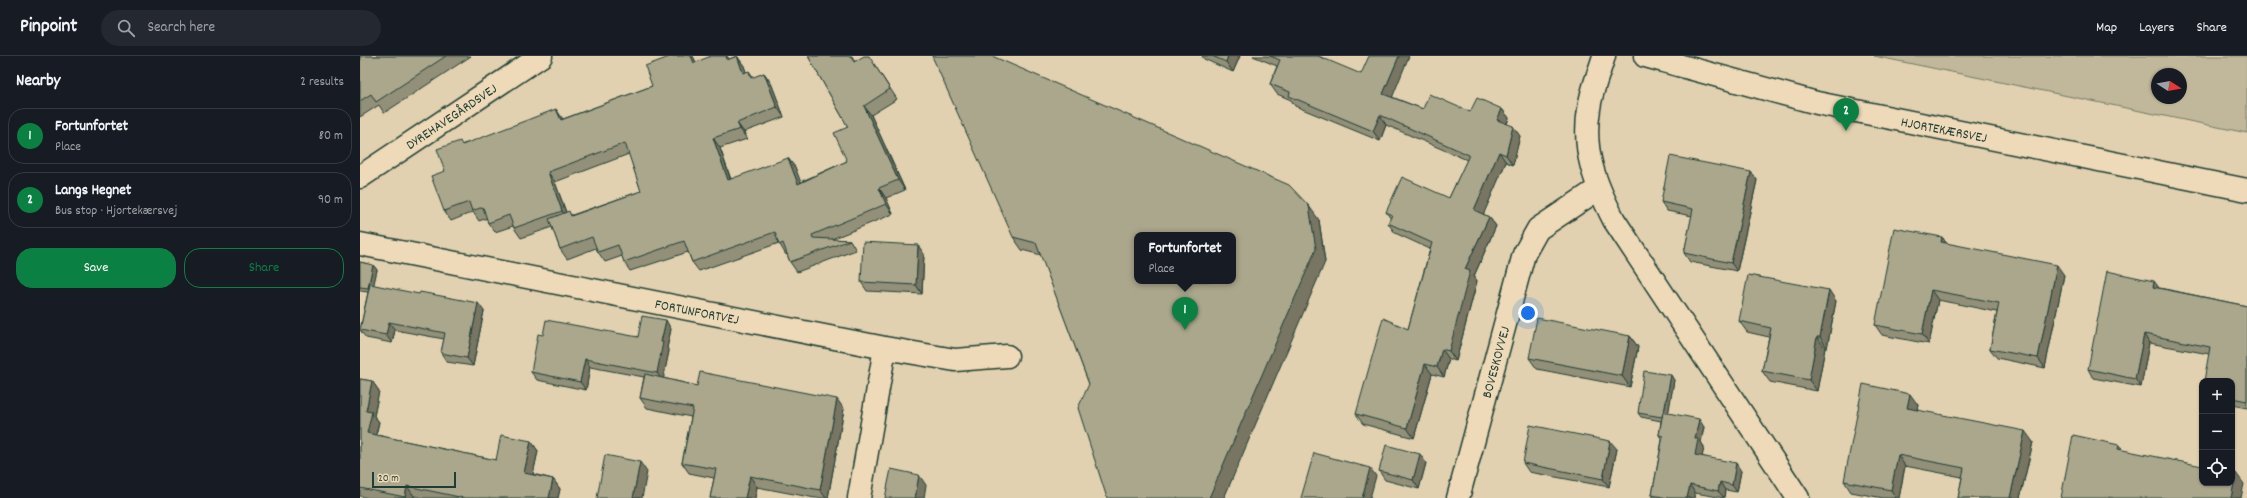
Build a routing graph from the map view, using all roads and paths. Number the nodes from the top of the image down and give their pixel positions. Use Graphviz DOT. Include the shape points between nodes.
graph roads {
  1 [pos="542,56"];
  2 [pos="1604,56"];
  3 [pos="1645,56"];
  4 [pos="360,177"];
  5 [pos="1598,189"];
  6 [pos="2247,190"];
  7 [pos="360,244"];
  8 [pos="885,348"];
  9 [pos="1007,356"];
  10 [pos="859,498"];
  11 [pos="1458,498"];
  12 [pos="1798,498"];
  1 -- 4 [label="street, DYREHAVEGÅRDSVEJ"];
  2 -- 5 [label="street" via="1589,109 1587,135 1587,149"];
  3 -- 6 [label="street, HJORTEKÆRSVEJ" via="1817,103"];
  5 -- 11 [label="street, BOVESKOVVEJ" via="1538,229 1524,254"];
  5 -- 12 [label="street" via="1614,220"];
  7 -- 8 [label="street, FORTUNFORTVEJ"];
  8 -- 9 [label="street, FORTUNFORTVEJ" via="955,360"];
  8 -- 10 [label="street"];
}
